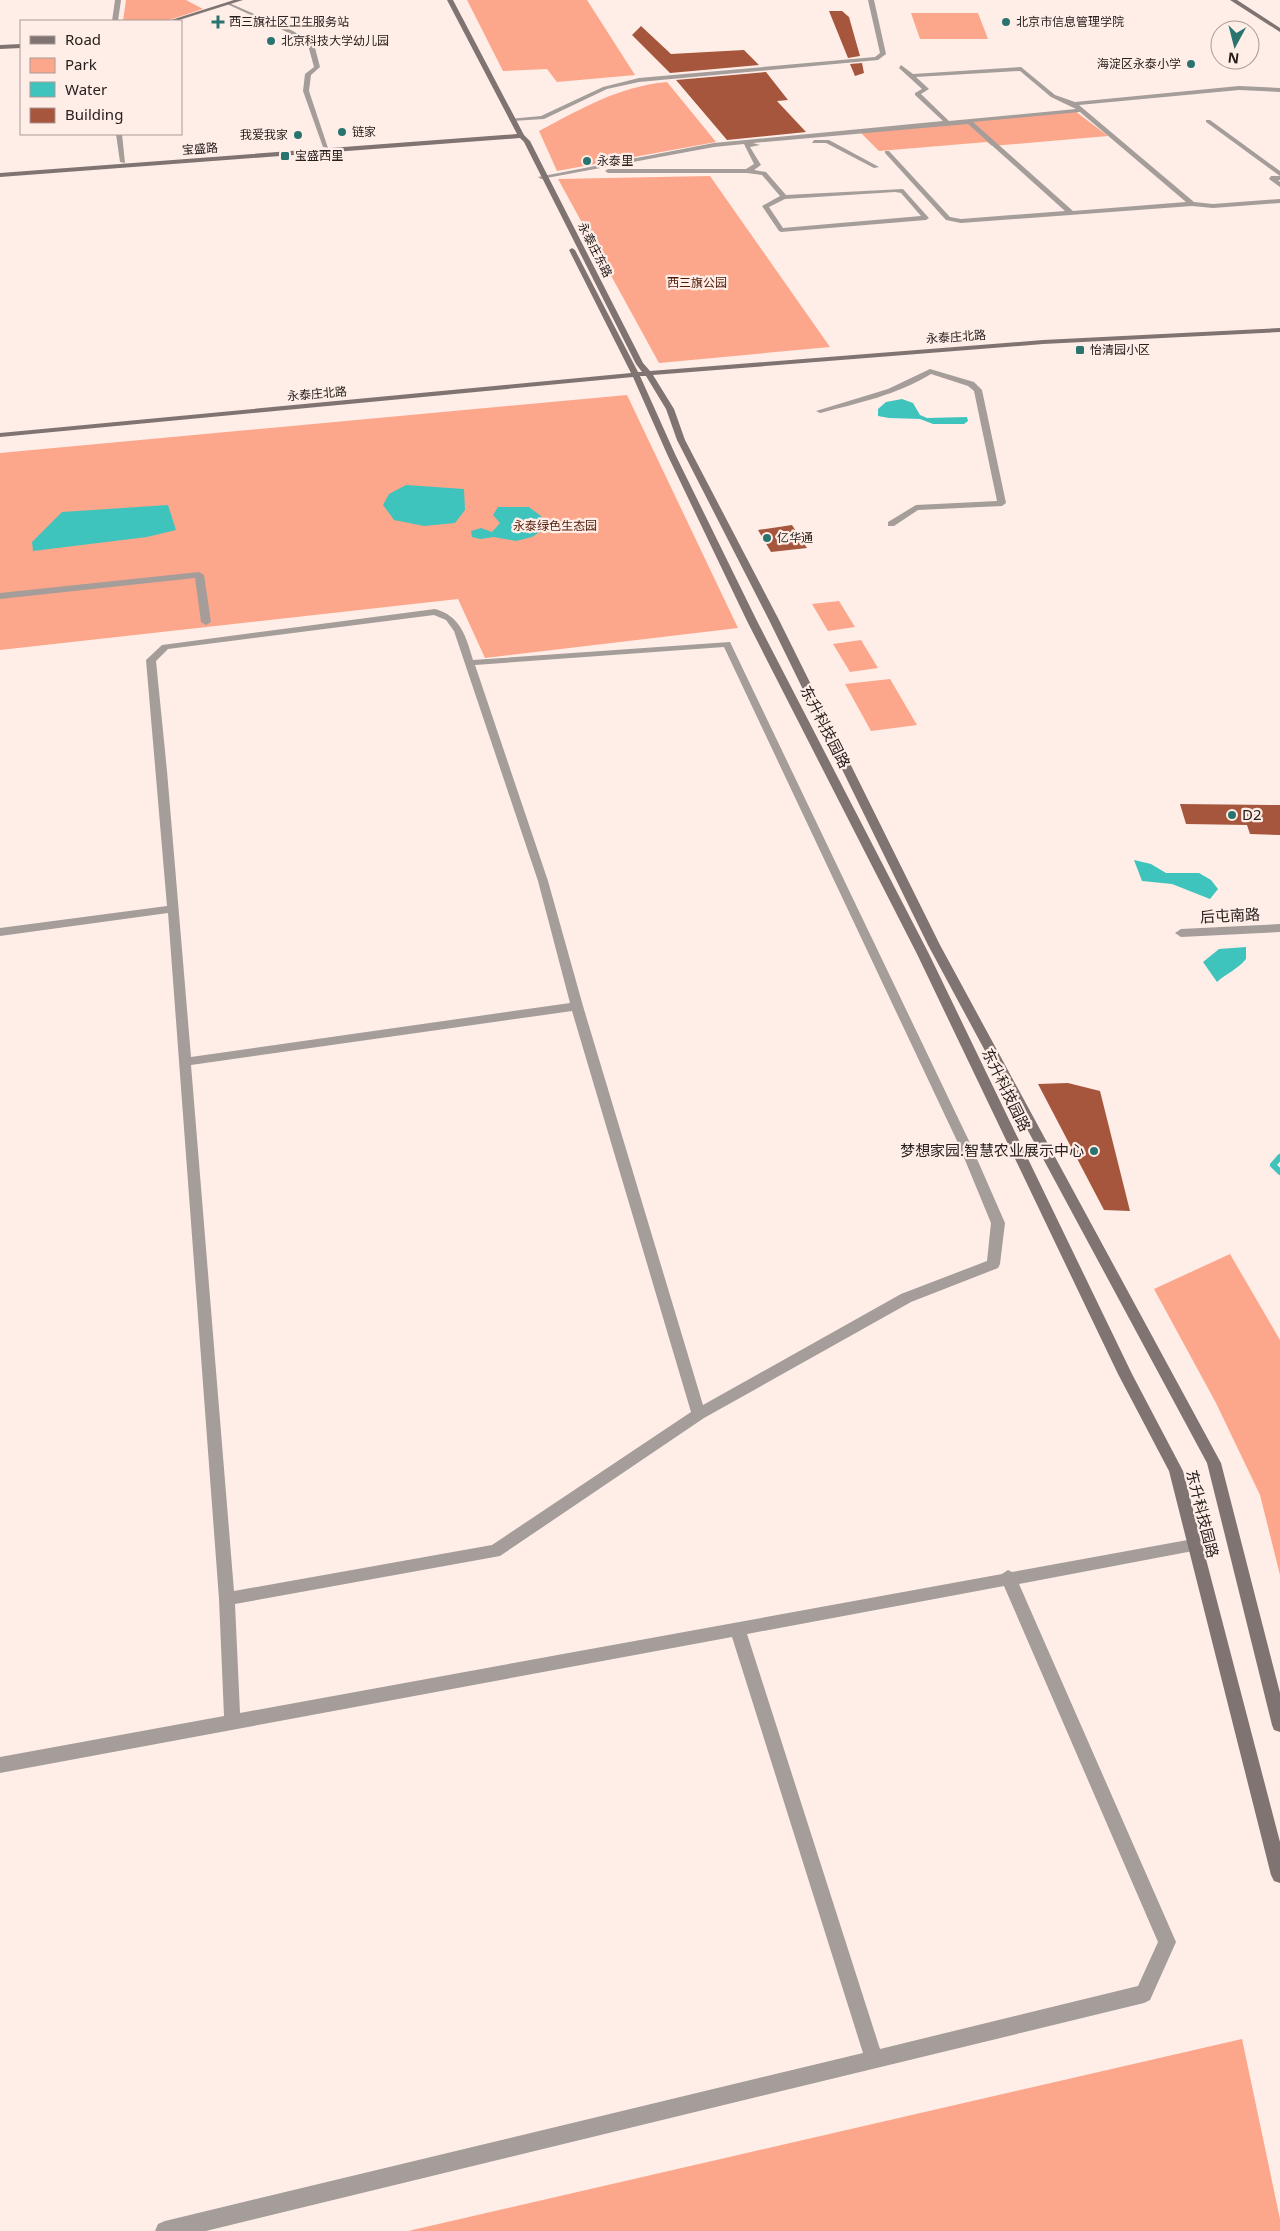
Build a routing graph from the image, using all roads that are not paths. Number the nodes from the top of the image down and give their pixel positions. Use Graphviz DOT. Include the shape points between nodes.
graph roads {
  1 [pos="118,0"];
  2 [pos="240,0"];
  3 [pos="450,0"];
  4 [pos="871,0"];
  5 [pos="1233,0"];
  6 [pos="228,3"];
  7 [pos="115,20"];
  8 [pos="174,20"];
  9 [pos="1280,30"];
  10 [pos="20,46"];
  11 [pos="0,47"];
  12 [pos="901,67"];
  13 [pos="910,76"];
  14 [pos="1280,90"];
  15 [pos="1074,104"];
  16 [pos="1081,110"];
  17 [pos="512,119"];
  18 [pos="1208,121"];
  19 [pos="949,124"];
  20 [pos="520,134"];
  21 [pos="119,135"];
  22 [pos="326,147"];
  23 [pos="886,152"];
  24 [pos="123,162"];
  25 [pos="876,168"];
  26 [pos="0,171"];
  27 [pos="747,171"];
  28 [pos="0,175"];
  29 [pos="1280,176"];
  30 [pos="1280,185"];
  31 [pos="784,197"];
  32 [pos="1280,200"];
  33 [pos="1192,204"];
  34 [pos="1071,213"];
  35 [pos="1280,330"];
  36 [pos="1280,335"];
  37 [pos="635,376"];
  38 [pos="650,376"];
  39 [pos="820,411"];
  40 [pos="0,435"];
  41 [pos="891,524"];
  42 [pos="0,596"];
  43 [pos="206,622"];
  44 [pos="470,663"];
  45 [pos="172,909"];
  46 [pos="1280,928"];
  47 [pos="0,932"];
  48 [pos="1181,933"];
  49 [pos="577,1006"];
  50 [pos="184,1062"];
  51 [pos="699,1414"];
  52 [pos="1193,1545"];
  53 [pos="1008,1578"];
  54 [pos="226,1599"];
  55 [pos="737,1628"];
  56 [pos="232,1722"];
  57 [pos="1280,1725"];
  58 [pos="0,1765"];
  59 [pos="1280,1875"];
  60 [pos="874,2059"];
  61 [pos="165,2231"];
  1 -- 7 [label="street"];
  2 -- 6 [label="street"];
  3 -- 17 [label="street, 永泰庄东路"];
  4 -- 17 [label="street" via="883,54 876,59 639,80 605,88 542,118"];
  5 -- 9 [label="street"];
  6 -- 8 [label="street"];
  6 -- 22 [label="street" via="311,44 317,67 308,74 306,91"];
  10 -- 11 [label="street"];
  12 -- 13 [label="street"];
  13 -- 15 [label="street" via="1021,69 1053,96"];
  13 -- 19 [label="street" via="926,89 918,94"];
  14 -- 15 [label="street" via="1239,88"];
  15 -- 16 [label="street"];
  16 -- 19 [label="street"];
  16 -- 33 [label="street"];
  17 -- 20 [label="street, 永泰庄东路"];
  18 -- 29 [label="street"];
  19 -- 27 [label="street" via="714,145 541,177 580,170"];
  19 -- 34 [label="street" via="969,122"];
  20 -- 22 [label="street, 宝盛路"];
  20 -- 28 [label="street, 宝盛路"];
  20 -- 37 [label="street, 永泰庄东路" via="520,142"];
  20 -- 38 [label="street, 永泰庄东路" via="527,141 640,364"];
  21 -- 24 [label="street"];
  22 -- 24 [label="street, 宝盛路"];
  23 -- 34 [label="street" via="948,219"];
  24 -- 26 [label="street, 宝盛路"];
  25 -- 27 [label="street" via="826,141 746,146 758,165"];
  27 -- 31 [label="street" via="764,173"];
  29 -- 30 [label="street" via="1271,178"];
  31 -- 31 [label="street" via="765,206 781,230 926,218 903,192 895,190"];
  32 -- 33 [label="street" via="1213,206"];
  33 -- 34 [label="street"];
  35 -- 38 [label="street, 永泰庄北路" via="1043,342 682,370"];
  36 -- 38 [label="street, 永泰庄北路" via="1034,347 671,377"];
  37 -- 38 [label="street, 永泰庄北路"];
  37 -- 40 [label="street, 永泰庄北路"];
  37 -- 52 [label="street, 东升科技园路" via="752,621 923,954 1121,1365 1176,1471"];
  38 -- 57 [label="street, 东升科技园路" via="674,415 681,440 934,944 1214,1463"];
  39 -- 41 [label="street" via="915,382 930,371 971,384 978,390 1002,503 916,508"];
  42 -- 43 [label="street" via="199,575"];
  44 -- 45 [label="street" via="454,621 435,612 165,647 151,660"];
  44 -- 49 [label="street" via="543,881"];
  44 -- 51 [label="street" via="727,644 955,1125 998,1223 993,1264 906,1298"];
  45 -- 47 [label="street"];
  45 -- 50 [label="street"];
  46 -- 48 [label="street, 后屯南路"];
  49 -- 50 [label="street"];
  49 -- 51 [label="street"];
  50 -- 54 [label="street"];
  51 -- 54 [label="street" via="495,1552"];
  52 -- 53 [label="street"];
  52 -- 59 [label="street, 东升科技园路"];
  53 -- 55 [label="street"];
  53 -- 60 [label="street" via="1167,1942 1144,1994"];
  54 -- 56 [label="street"];
  55 -- 56 [label="street"];
  55 -- 60 [label="street"];
  56 -- 58 [label="street"];
  60 -- 61 [label="street"];
}
